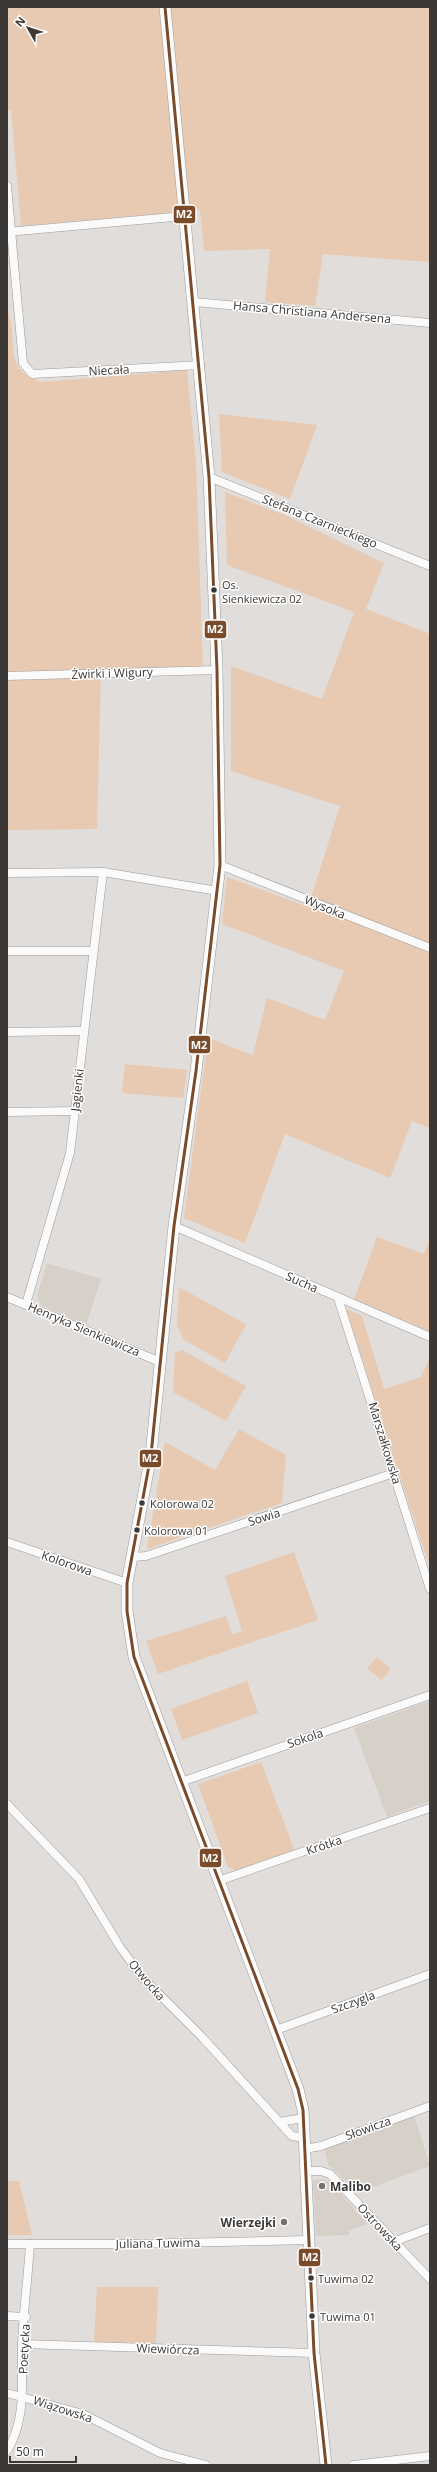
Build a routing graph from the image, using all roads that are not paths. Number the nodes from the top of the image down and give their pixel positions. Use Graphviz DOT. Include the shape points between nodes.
graph roads {
  1 [pos="166,7"];
  2 [pos="7,186"];
  3 [pos="184,216"];
  4 [pos="9,232"];
  5 [pos="194,302"];
  6 [pos="430,323"];
  7 [pos="200,365"];
  8 [pos="209,477"];
  9 [pos="430,566"];
  10 [pos="217,670"];
  11 [pos="7,676"];
  12 [pos="220,865"];
  13 [pos="103,872"];
  14 [pos="7,873"];
  15 [pos="218,891"];
  16 [pos="430,948"];
  17 [pos="7,951"];
  18 [pos="93,951"];
  19 [pos="83,1031"];
  20 [pos="7,1032"];
  21 [pos="75,1111"];
  22 [pos="7,1112"];
  23 [pos="174,1226"];
  24 [pos="7,1297"];
  25 [pos="338,1298"];
  26 [pos="26,1304"];
  27 [pos="430,1337"];
  28 [pos="160,1362"];
  29 [pos="394,1473"];
  30 [pos="7,1542"];
  31 [pos="133,1557"];
  32 [pos="127,1582"];
  33 [pos="430,1589"];
  34 [pos="430,1695"];
  35 [pos="181,1782"];
  36 [pos="7,1804"];
  37 [pos="430,1808"];
  38 [pos="218,1881"];
  39 [pos="430,1974"];
  40 [pos="276,2030"];
  41 [pos="430,2106"];
  42 [pos="304,2118"];
  43 [pos="279,2122"];
  44 [pos="305,2144"];
  45 [pos="306,2171"];
  46 [pos="430,2228"];
  47 [pos="309,2240"];
  48 [pos="393,2242"];
  49 [pos="7,2244"];
  50 [pos="30,2244"];
  51 [pos="430,2279"];
  52 [pos="7,2316"];
  53 [pos="26,2317"];
  54 [pos="22,2344"];
  55 [pos="314,2353"];
  56 [pos="7,2393"];
  57 [pos="23,2397"];
  58 [pos="7,2451"];
  59 [pos="430,2456"];
  60 [pos="206,2465"];
  61 [pos="326,2465"];
  62 [pos="353,2465"];
  1 -- 3 [label="street"];
  2 -- 4 [label="street"];
  3 -- 4 [label="street"];
  3 -- 5 [label="street"];
  4 -- 7 [label="street, Niecała" via="23,363 32,374"];
  5 -- 6 [label="street, Hansa Christiana Andersena"];
  5 -- 7 [label="street"];
  7 -- 8 [label="street"];
  8 -- 9 [label="street, Stefana Czarnieckiego"];
  8 -- 10 [label="street"];
  10 -- 11 [label="street, Żwirki i Wigury"];
  10 -- 12 [label="street"];
  12 -- 15 [label="street"];
  12 -- 16 [label="street, Wysoka"];
  13 -- 14 [label="street"];
  13 -- 15 [label="street"];
  13 -- 18 [label="street, Jagienki"];
  15 -- 23 [label="street"];
  17 -- 18 [label="street"];
  18 -- 19 [label="street, Jagienki"];
  19 -- 20 [label="street"];
  19 -- 21 [label="street, Jagienki"];
  21 -- 22 [label="street"];
  21 -- 26 [label="street, Jagienki" via="70,1153"];
  23 -- 25 [label="street, Sucha"];
  23 -- 28 [label="street"];
  24 -- 26 [label="street, Henryka Sienkiewicza"];
  25 -- 27 [label="street, Sucha"];
  25 -- 29 [label="street, Marszałkowska"];
  26 -- 28 [label="street, Henryka Sienkiewicza"];
  28 -- 31 [label="street" via="151,1455"];
  29 -- 31 [label="street, Sowia" via="146,1556"];
  29 -- 33 [label="street, Marszałkowska"];
  30 -- 32 [label="street, Kolorowa"];
  31 -- 32 [label="street"];
  32 -- 35 [label="street" via="127,1611 134,1657"];
  34 -- 35 [label="street, Sokola"];
  35 -- 38 [label="street"];
  36 -- 43 [label="street, Otwocka" via="79,1879 120,1947 142,1977 202,2037"];
  37 -- 38 [label="street, Krótka"];
  38 -- 40 [label="street"];
  39 -- 40 [label="street, Szczygla"];
  40 -- 42 [label="street" via="298,2090"];
  41 -- 44 [label="street, Słowicza" via="321,2146"];
  42 -- 43 [label="street"];
  42 -- 44 [label="street"];
  43 -- 44 [label="street, Otwocka" via="292,2136"];
  44 -- 45 [label="street"];
  45 -- 47 [label="street"];
  45 -- 48 [label="street, Ostrowska" via="330,2174"];
  46 -- 48 [label="street"];
  47 -- 50 [label="street, Juliana Tuwima"];
  47 -- 55 [label="street"];
  48 -- 51 [label="street, Ostrowska"];
  49 -- 50 [label="street, Juliana Tuwima"];
  50 -- 53 [label="street, Poetycka"];
  52 -- 53 [label="street"];
  53 -- 54 [label="street, Poetycka"];
  54 -- 55 [label="street, Wiewiórcza"];
  54 -- 57 [label="street, Poetycka"];
  55 -- 61 [label="street"];
  56 -- 57 [label="street, Wiązowska"];
  57 -- 58 [label="street, Poetycka" via="21,2418"];
  57 -- 60 [label="street, Wiązowska" via="83,2414 160,2454"];
  59 -- 62 [label="street"];
}
